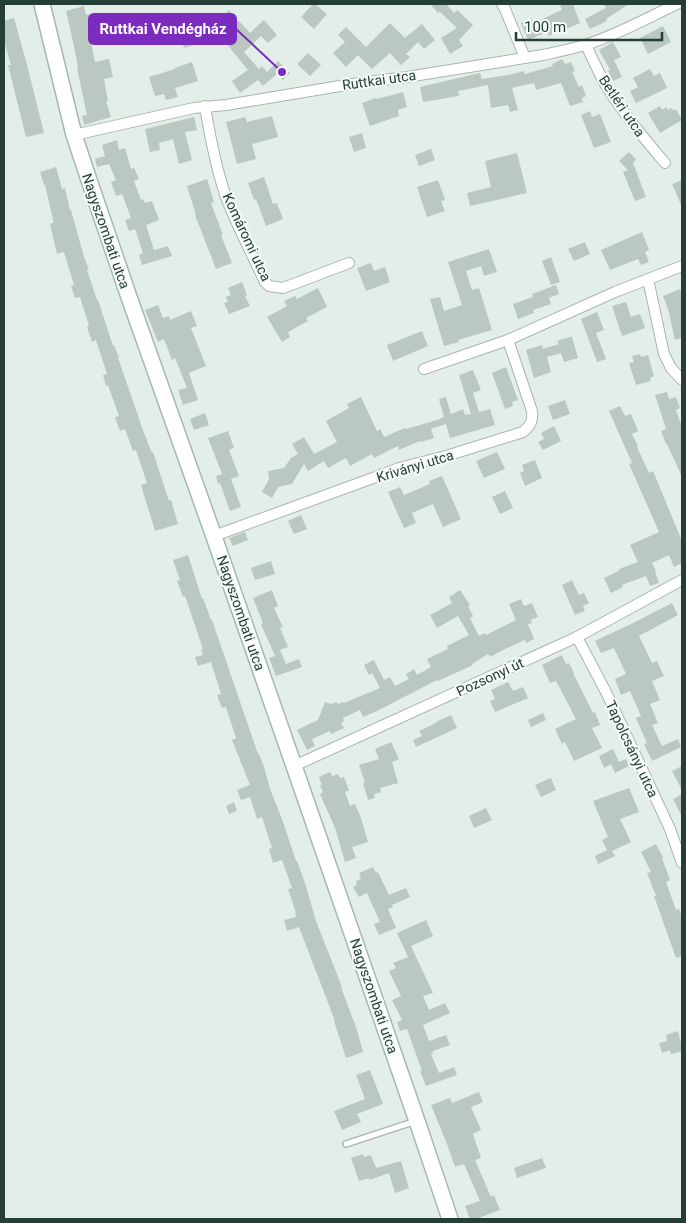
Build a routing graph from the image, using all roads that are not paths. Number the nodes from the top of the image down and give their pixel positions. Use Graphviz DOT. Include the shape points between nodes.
graph roads {
  1 [pos="42,4"];
  2 [pos="502,4"];
  3 [pos="677,4"];
  4 [pos="586,45"];
  5 [pos="525,58"];
  6 [pos="205,106"];
  7 [pos="74,135"];
  8 [pos="664,162"];
  9 [pos="349,263"];
  10 [pos="682,266"];
  11 [pos="648,279"];
  12 [pos="508,340"];
  13 [pos="424,369"];
  14 [pos="682,380"];
  15 [pos="214,536"];
  16 [pos="682,580"];
  17 [pos="577,637"];
  18 [pos="294,766"];
  19 [pos="682,863"];
  20 [pos="417,1120"];
  21 [pos="346,1144"];
  22 [pos="450,1219"];
  1 -- 7 [label="street, Nagyszombati utca"];
  2 -- 5 [label="street"];
  3 -- 4 [label="street, Ruttkai utca"];
  4 -- 5 [label="street, Ruttkai utca"];
  4 -- 8 [label="street, Betléri utca" via="604,82"];
  5 -- 6 [label="street, Ruttkai utca"];
  6 -- 7 [label="street, Ruttkai utca"];
  6 -- 9 [label="street, Komáromi utca" via="227,197 265,282 269,286 283,288"];
  7 -- 15 [label="street, Nagyszombati utca"];
  10 -- 11 [label="street"];
  11 -- 12 [label="street"];
  11 -- 14 [label="street" via="664,354"];
  12 -- 13 [label="street"];
  12 -- 15 [label="street, Kriványi utca" via="532,410 533,419 523,432 399,468"];
  15 -- 18 [label="street, Nagyszombati utca"];
  16 -- 17 [label="street, Pozsonyi út"];
  17 -- 18 [label="street, Pozsonyi út"];
  17 -- 19 [label="street, Tapolcsányi utca" via="670,829"];
  18 -- 20 [label="street, Nagyszombati utca"];
  20 -- 21 [label="lane"];
  20 -- 22 [label="street, Nagyszombati utca"];
}
